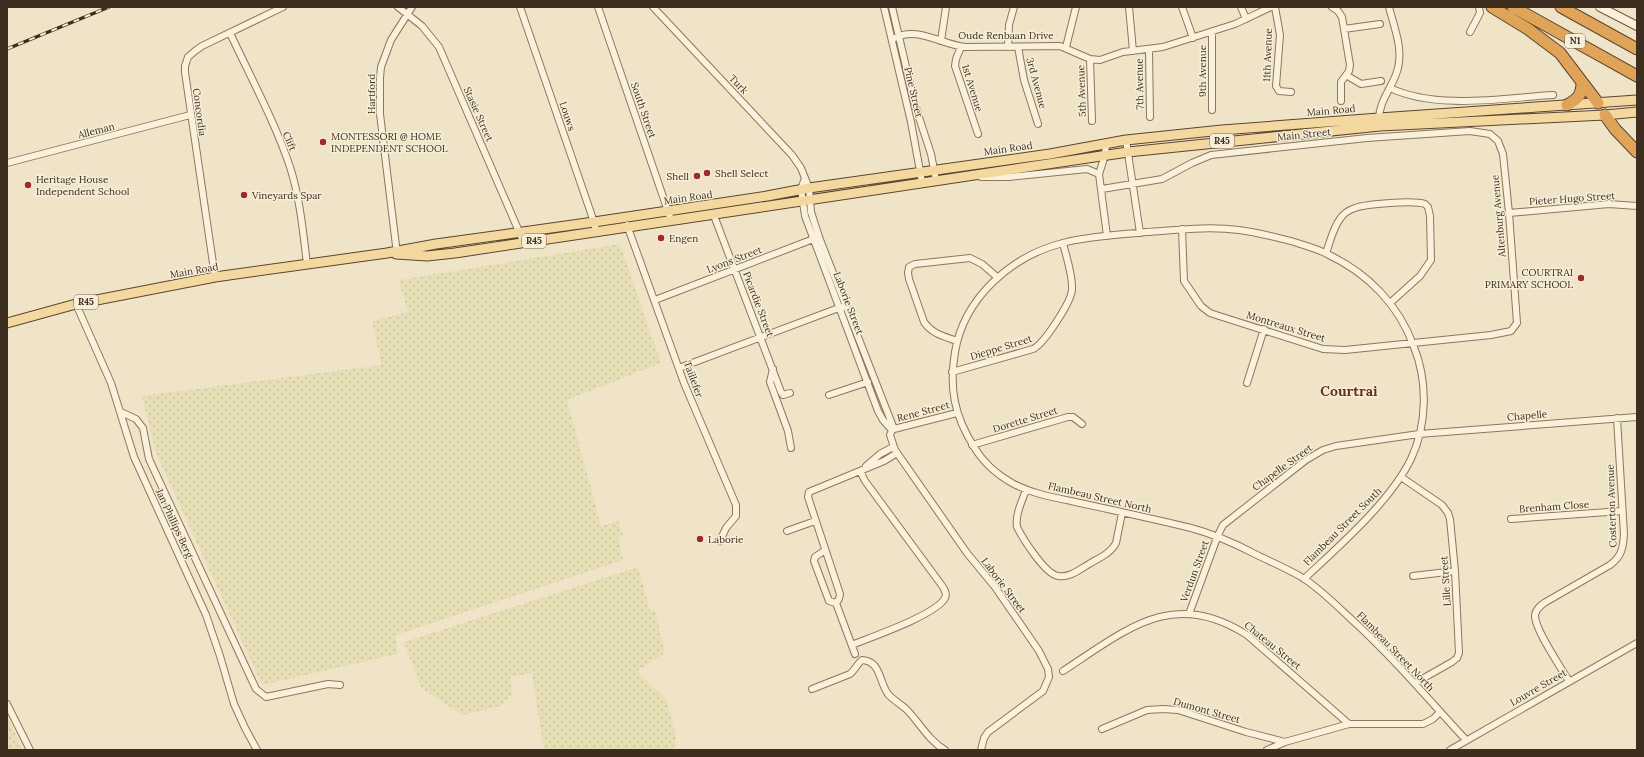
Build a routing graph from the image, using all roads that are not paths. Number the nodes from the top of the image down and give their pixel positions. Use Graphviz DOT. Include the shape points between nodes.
graph roads {
  1 [pos="283,7"];
  2 [pos="398,7"];
  3 [pos="412,7"];
  4 [pos="520,7"];
  5 [pos="598,7"];
  6 [pos="653,7"];
  7 [pos="884,7"];
  8 [pos="892,7"];
  9 [pos="946,7"];
  10 [pos="1014,7"];
  11 [pos="1076,7"];
  12 [pos="1129,7"];
  13 [pos="1182,7"];
  14 [pos="1241,7"];
  15 [pos="1272,7"];
  16 [pos="1275,7"];
  17 [pos="1332,7"];
  18 [pos="1389,7"];
  19 [pos="1479,7"];
  20 [pos="1492,7"];
  21 [pos="1513,7"];
  22 [pos="1561,7"];
  23 [pos="1600,7"];
  24 [pos="406,15"];
  25 [pos="1246,19"];
  26 [pos="1380,24"];
  27 [pos="1637,26"];
  28 [pos="1344,29"];
  29 [pos="1212,32"];
  30 [pos="1470,32"];
  31 [pos="230,33"];
  32 [pos="899,36"];
  33 [pos="1193,38"];
  34 [pos="892,39"];
  35 [pos="941,41"];
  36 [pos="961,47"];
  37 [pos="1008,47"];
  38 [pos="1018,47"];
  39 [pos="1066,47"];
  40 [pos="1637,49"];
  41 [pos="1148,50"];
  42 [pos="1133,51"];
  43 [pos="1090,59"];
  44 [pos="1346,75"];
  45 [pos="1637,76"];
  46 [pos="1381,81"];
  47 [pos="1582,82"];
  48 [pos="1390,88"];
  49 [pos="1291,92"];
  50 [pos="1553,95"];
  51 [pos="1637,100"];
  52 [pos="1341,101"];
  53 [pos="1598,103"];
  54 [pos="1567,105"];
  55 [pos="1212,110"];
  56 [pos="1637,112"];
  57 [pos="190,115"];
  58 [pos="1605,115"];
  59 [pos="1150,117"];
  60 [pos="1092,122"];
  61 [pos="1379,122"];
  62 [pos="1038,124"];
  63 [pos="978,134"];
  64 [pos="1126,140"];
  65 [pos="1106,144"];
  66 [pos="1128,152"];
  67 [pos="1637,152"];
  68 [pos="1502,154"];
  69 [pos="1105,155"];
  70 [pos="7,163"];
  71 [pos="934,169"];
  72 [pos="920,172"];
  73 [pos="1100,174"];
  74 [pos="962,176"];
  75 [pos="936,180"];
  76 [pos="922,182"];
  77 [pos="1134,185"];
  78 [pos="805,189"];
  79 [pos="1102,190"];
  80 [pos="806,199"];
  81 [pos="1637,206"];
  82 [pos="713,213"];
  83 [pos="1509,213"];
  84 [pos="669,215"];
  85 [pos="627,222"];
  86 [pos="595,227"];
  87 [pos="1182,229"];
  88 [pos="520,233"];
  89 [pos="1140,233"];
  90 [pos="1107,236"];
  91 [pos="816,238"];
  92 [pos="524,243"];
  93 [pos="1063,243"];
  94 [pos="397,253"];
  95 [pos="1326,253"];
  96 [pos="307,264"];
  97 [pos="734,270"];
  98 [pos="215,277"];
  99 [pos="997,277"];
  100 [pos="655,300"];
  101 [pos="1390,303"];
  102 [pos="76,304"];
  103 [pos="843,306"];
  104 [pos="7,323"];
  105 [pos="1517,323"];
  106 [pos="1264,329"];
  107 [pos="761,337"];
  108 [pos="957,341"];
  109 [pos="1413,344"];
  110 [pos="679,368"];
  111 [pos="773,369"];
  112 [pos="952,372"];
  113 [pos="873,374"];
  114 [pos="867,379"];
  115 [pos="1247,383"];
  116 [pos="790,393"];
  117 [pos="829,395"];
  118 [pos="121,412"];
  119 [pos="957,413"];
  120 [pos="1637,417"];
  121 [pos="1617,418"];
  122 [pos="1082,424"];
  123 [pos="893,430"];
  124 [pos="1419,434"];
  125 [pos="972,445"];
  126 [pos="894,447"];
  127 [pos="791,448"];
  128 [pos="897,453"];
  129 [pos="860,471"];
  130 [pos="1401,477"];
  131 [pos="1026,490"];
  132 [pos="1622,511"];
  133 [pos="1122,513"];
  134 [pos="1511,519"];
  135 [pos="815,521"];
  136 [pos="787,531"];
  137 [pos="1218,535"];
  138 [pos="720,541"];
  139 [pos="824,551"];
  140 [pos="1455,572"];
  141 [pos="1413,576"];
  142 [pos="1304,579"];
  143 [pos="836,603"];
  144 [pos="1189,614"];
  145 [pos="1637,643"];
  146 [pos="852,645"];
  147 [pos="855,654"];
  148 [pos="1063,671"];
  149 [pos="1569,681"];
  150 [pos="1415,683"];
  151 [pos="340,685"];
  152 [pos="812,689"];
  153 [pos="7,704"];
  154 [pos="1440,712"];
  155 [pos="1349,724"];
  156 [pos="1102,729"];
  157 [pos="1466,740"];
  158 [pos="1285,742"];
  159 [pos="30,750"];
  160 [pos="257,750"];
  161 [pos="945,750"];
  162 [pos="981,750"];
  163 [pos="1267,750"];
  164 [pos="1450,750"];
  1 -- 31 [label="street, Concordia"];
  2 -- 24 [label="street, Stasie Street"];
  3 -- 24 [label="street, Hartford"];
  4 -- 86 [label="street, Louws"];
  5 -- 84 [label="street, South Street"];
  6 -- 78 [label="street, Turk" via="792,155 802,168"];
  7 -- 34 [label="street, Pine Street"];
  8 -- 32 [label="street, Pine Street"];
  9 -- 35 [label="street"];
  10 -- 37 [label="street" via="1008,25"];
  11 -- 39 [label="street"];
  12 -- 42 [label="street"];
  13 -- 33 [label="street"];
  14 -- 25 [label="street"];
  15 -- 25 [label="street"];
  16 -- 49 [label="street, 11th Avenue" via="1280,35 1276,86 1279,91"];
  17 -- 28 [label="street" via="1340,13"];
  18 -- 48 [label="street" via="1400,48 1398,68"];
  19 -- 30 [label="street" via="1480,14"];
  20 -- 47 [label="highway" via="1548,42 1560,53"];
  21 -- 45 [label="highway, N1"];
  22 -- 40 [label="highway, N1"];
  23 -- 27 [label="street"];
  24 -- 88 [label="street, Stasie Street" via="422,26 439,47"];
  24 -- 94 [label="street, Hartford" via="391,40 380,78 380,114"];
  25 -- 29 [label="street"];
  26 -- 28 [label="street"];
  28 -- 44 [label="street" via="1350,69"];
  29 -- 33 [label="street"];
  29 -- 55 [label="street, 9th Avenue"];
  31 -- 57 [label="street, Concordia" via="195,50 188,57 185,72"];
  31 -- 96 [label="street, Clift" via="290,168 302,224"];
  32 -- 34 [label="street, Oude Renbaan Drive"];
  32 -- 35 [label="street, Oude Renbaan Drive" via="917,34"];
  32 -- 71 [label="street, Pine Street" via="915,105"];
  33 -- 41 [label="street"];
  34 -- 72 [label="street, Pine Street"];
  35 -- 36 [label="street, Oude Renbaan Drive"];
  36 -- 37 [label="street, Oude Renbaan Drive"];
  36 -- 63 [label="street, 1st Avenue" via="955,66"];
  37 -- 38 [label="street, Oude Renbaan Drive"];
  38 -- 39 [label="street, Oude Renbaan Drive"];
  38 -- 62 [label="street, 3rd Avenue" via="1026,87"];
  39 -- 43 [label="street, Oude Renbaan Drive"];
  41 -- 42 [label="street"];
  41 -- 59 [label="street, 7th Avenue"];
  42 -- 43 [label="street" via="1100,60"];
  43 -- 60 [label="street, 5th Avenue"];
  44 -- 46 [label="street" via="1361,84"];
  44 -- 52 [label="street" via="1340,87"];
  47 -- 53 [label="highway"];
  47 -- 54 [label="highway" via="1578,98"];
  48 -- 50 [label="street" via="1403,95 1440,100"];
  48 -- 61 [label="street" via="1381,108"];
  51 -- 53 [label="main road, Main Road / R45"];
  53 -- 54 [label="main road, Main Road / R45"];
  53 -- 58 [label="main road"];
  54 -- 61 [label="main road, Main Road / R45"];
  56 -- 58 [label="main road, Main Road / R45"];
  57 -- 70 [label="street, Alleman"];
  57 -- 98 [label="street, Concordia"];
  58 -- 61 [label="main road, Main Road / R45"];
  58 -- 67 [label="highway"];
  61 -- 64 [label="main road, Main Road / R45" via="1222,130"];
  61 -- 66 [label="main road, Main Road / R45"];
  64 -- 65 [label="main road, Main Road / R45"];
  64 -- 66 [label="street"];
  65 -- 69 [label="street"];
  65 -- 71 [label="main road, Main Road / R45"];
  66 -- 69 [label="main road, Main Road / R45"];
  66 -- 77 [label="street"];
  68 -- 77 [label="street, Main Street" via="1501,147 1494,137 1481,132 1368,138 1211,155 1162,179"];
  68 -- 83 [label="street, Altenburg Avenue"];
  69 -- 73 [label="street"];
  69 -- 74 [label="main road, Main Road / R45"];
  71 -- 72 [label="main road, Main Road / R45"];
  71 -- 75 [label="street, Pine Street"];
  72 -- 76 [label="street, Pine Street"];
  72 -- 78 [label="main road, Main Road / R45"];
  73 -- 74 [label="street, Main Road" via="1087,169 1009,178"];
  73 -- 79 [label="street"];
  74 -- 75 [label="main road, Main Road / R45"];
  75 -- 76 [label="main road, Main Road / R45"];
  76 -- 80 [label="main road, Main Road / R45"];
  77 -- 79 [label="street, Main Street"];
  77 -- 89 [label="street"];
  78 -- 80 [label="street"];
  78 -- 84 [label="main road, Main Road / R45"];
  79 -- 90 [label="street"];
  80 -- 82 [label="main road, Main Road / R45"];
  80 -- 91 [label="street, Laborie Street"];
  81 -- 83 [label="street, Pieter Hugo Street" via="1609,204"];
  82 -- 84 [label="main road, Main Road / R45"];
  82 -- 97 [label="street, Picardie Street"];
  83 -- 105 [label="street, Altenburg Avenue"];
  84 -- 85 [label="main road, Main Road / R45"];
  85 -- 86 [label="main road, Main Road / R45"];
  85 -- 100 [label="street, Taillefer"];
  86 -- 88 [label="main road, Main Road / R45"];
  86 -- 92 [label="main road, Main Road / R45"];
  87 -- 89 [label="street, Flambeau Street South"];
  87 -- 95 [label="street, Flambeau Street South" via="1237,230 1272,236"];
  87 -- 106 [label="street, Montreaux Street" via="1184,281 1201,306 1210,313"];
  88 -- 92 [label="street, Stasie Street"];
  88 -- 94 [label="main road, Main Road / R45" via="436,244"];
  89 -- 90 [label="street, Flambeau Street North"];
  90 -- 93 [label="street, Flambeau Street North"];
  91 -- 97 [label="street, Lyons Street"];
  91 -- 103 [label="street, Laborie Street"];
  92 -- 94 [label="main road, Main Road / R45" via="433,255"];
  93 -- 99 [label="street, Flambeau Street North" via="1037,252"];
  93 -- 112 [label="street, Dieppe Street" via="1072,291 1068,302 1042,343 1033,349"];
  94 -- 96 [label="main road, Main Road / R45"];
  95 -- 101 [label="street, Flambeau Street South" via="1365,277"];
  95 -- 101 [label="street" via="1340,219 1356,207 1414,202 1425,204 1430,216 1431,260 1420,276"];
  96 -- 98 [label="main road, Main Road / R45"];
  97 -- 100 [label="street, Lyons Street"];
  97 -- 107 [label="street, Picardie Street"];
  98 -- 102 [label="main road, Main Road / R45"];
  99 -- 108 [label="street, Flambeau Street North" via="971,308"];
  99 -- 108 [label="street" via="970,258 915,264 909,267 909,279 924,322 937,334"];
  100 -- 110 [label="street, Taillefer"];
  101 -- 109 [label="street, Flambeau Street South" via="1406,326"];
  102 -- 104 [label="main road, Main Road / R45"];
  102 -- 118 [label="street, Jan Phillips Berg"];
  103 -- 107 [label="street"];
  103 -- 113 [label="street, Laborie Street"];
  103 -- 114 [label="street, Laborie Street"];
  105 -- 109 [label="street, Montreaux Street" via="1513,330 1506,333"];
  106 -- 109 [label="street, Montreaux Street" via="1329,350"];
  106 -- 115 [label="street"];
  107 -- 110 [label="street"];
  107 -- 111 [label="street, Picardie Street"];
  108 -- 112 [label="street, Flambeau Street North"];
  109 -- 124 [label="street, Flambeau Street South" via="1422,375 1424,395 1424,415"];
  110 -- 138 [label="street, Taillefer" via="736,506 736,516"];
  111 -- 116 [label="street, Picardie Street" via="781,393"];
  111 -- 127 [label="street" via="770,382 788,431"];
  112 -- 119 [label="street, Flambeau Street North" via="952,390"];
  113 -- 114 [label="street"];
  113 -- 123 [label="street, Laborie Street"];
  114 -- 117 [label="street"];
  114 -- 123 [label="street, Laborie Street" via="880,417"];
  118 -- 151 [label="street" via="136,419 143,428 149,459 260,694 266,698 328,684"];
  118 -- 160 [label="street, Jan Phillips Berg" via="134,456 206,615 234,704"];
  119 -- 123 [label="street, Rene Street"];
  119 -- 125 [label="street, Flambeau Street North"];
  120 -- 121 [label="street, Chapelle"];
  121 -- 124 [label="street, Chapelle"];
  121 -- 132 [label="street, Costerton Avenue"];
  122 -- 125 [label="street, Dorette Street" via="1073,417 1068,417"];
  123 -- 126 [label="street, Laborie Street" via="890,435"];
  124 -- 130 [label="street, Flambeau Street South" via="1412,457"];
  124 -- 137 [label="street, Chapelle Street" via="1323,450 1306,460 1230,519"];
  125 -- 131 [label="street, Flambeau Street North" via="990,468"];
  126 -- 128 [label="street, Laborie Street"];
  126 -- 129 [label="street" via="880,454"];
  128 -- 129 [label="street"];
  128 -- 162 [label="street, Laborie Street" via="967,553 995,587 1039,651 1048,669 1049,677 1043,692 988,732"];
  129 -- 135 [label="street" via="809,492"];
  129 -- 146 [label="street" via="946,592 942,601 921,617"];
  130 -- 140 [label="street, Lille Street" via="1446,509 1450,519"];
  130 -- 142 [label="street, Flambeau Street South" via="1382,501"];
  131 -- 133 [label="street, Flambeau Street North"];
  131 -- 133 [label="street" via="1016,522 1017,527 1047,569 1058,576 1071,574 1114,547"];
  132 -- 134 [label="street, Brenham Close"];
  132 -- 149 [label="street, Costerton Avenue" via="1623,540 1620,557 1544,603 1536,611 1536,622"];
  133 -- 137 [label="street, Flambeau Street North"];
  135 -- 136 [label="street"];
  135 -- 139 [label="street"];
  137 -- 142 [label="street, Flambeau Street North"];
  137 -- 144 [label="street, Verdun Street"];
  139 -- 143 [label="street" via="840,594 840,599"];
  139 -- 143 [label="street" via="815,557 814,561 828,601"];
  140 -- 141 [label="street"];
  140 -- 150 [label="street, Lille Street" via="1459,653 1452,662"];
  142 -- 150 [label="street, Flambeau Street North" via="1366,632"];
  143 -- 146 [label="street"];
  144 -- 148 [label="street, Chateau Street" via="1152,618 1138,624"];
  144 -- 155 [label="street, Chateau Street" via="1232,625 1247,635"];
  145 -- 149 [label="street, Louvre Street"];
  146 -- 147 [label="street"];
  149 -- 157 [label="street, Louvre Street"];
  150 -- 154 [label="street, Flambeau Street North"];
  152 -- 161 [label="street" via="850,674 856,664 868,660 878,670 888,694"];
  153 -- 159 [label="street"];
  154 -- 155 [label="street" via="1423,724"];
  154 -- 157 [label="street, Flambeau Street North"];
  155 -- 158 [label="street"];
  156 -- 158 [label="street, Dumont Street" via="1147,710 1178,710"];
  157 -- 164 [label="street, Louvre Street"];
  158 -- 163 [label="street"];
}
